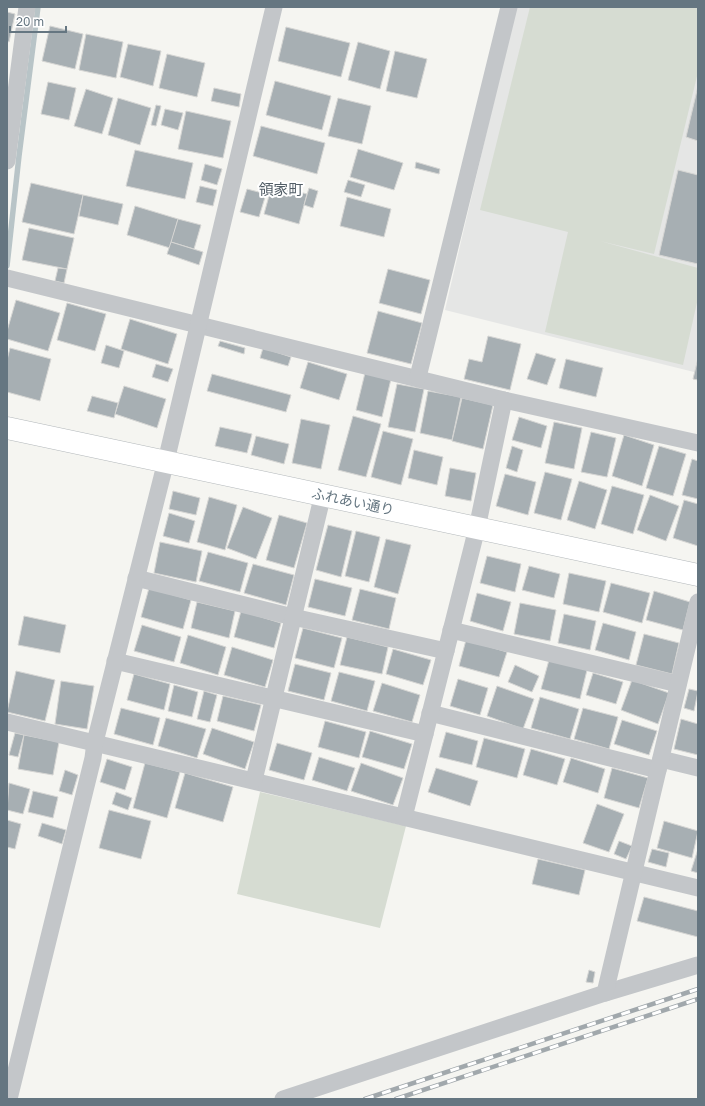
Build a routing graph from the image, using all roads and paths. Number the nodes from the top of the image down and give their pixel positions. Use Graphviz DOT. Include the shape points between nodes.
graph roads {
  1 [pos="27,7"];
  2 [pos="274,7"];
  3 [pos="509,7"];
  4 [pos="7,161"];
  5 [pos="7,278"];
  6 [pos="199,326"];
  7 [pos="418,377"];
  8 [pos="504,400"];
  9 [pos="7,428"];
  10 [pos="698,443"];
  11 [pos="166,461"];
  12 [pos="323,494"];
  13 [pos="477,528"];
  14 [pos="698,576"];
  15 [pos="136,578"];
  16 [pos="698,602"];
  17 [pos="293,617"];
  18 [pos="451,630"];
  19 [pos="446,651"];
  20 [pos="115,661"];
  21 [pos="678,684"];
  22 [pos="274,698"];
  23 [pos="430,713"];
  24 [pos="7,722"];
  25 [pos="425,734"];
  26 [pos="95,742"];
  27 [pos="659,764"];
  28 [pos="698,768"];
  29 [pos="254,780"];
  30 [pos="404,817"];
  31 [pos="633,872"];
  32 [pos="698,888"];
  33 [pos="698,965"];
  34 [pos="605,994"];
  35 [pos="14,1054"];
  36 [pos="9,1099"];
  37 [pos="283,1099"];
  1 -- 4 [label="street"];
  2 -- 6 [label="street"];
  3 -- 7 [label="street"];
  5 -- 6 [label="street"];
  6 -- 7 [label="street"];
  6 -- 11 [label="street"];
  7 -- 8 [label="street"];
  8 -- 10 [label="street"];
  8 -- 13 [label="street"];
  9 -- 11 [label="street, ふれあい通り"];
  11 -- 12 [label="street, ふれあい通り"];
  11 -- 15 [label="street"];
  12 -- 13 [label="street, ふれあい通り"];
  12 -- 17 [label="street"];
  13 -- 14 [label="street, ふれあい通り"];
  13 -- 18 [label="street"];
  15 -- 17 [label="street"];
  15 -- 20 [label="street"];
  16 -- 21 [label="street"];
  17 -- 19 [label="street"];
  17 -- 22 [label="street"];
  18 -- 19 [label="street"];
  18 -- 21 [label="street"];
  19 -- 23 [label="street"];
  20 -- 22 [label="street"];
  20 -- 26 [label="street"];
  21 -- 27 [label="street"];
  22 -- 25 [label="street"];
  22 -- 29 [label="street"];
  23 -- 25 [label="street"];
  23 -- 27 [label="street"];
  24 -- 26 [label="street"];
  25 -- 30 [label="street"];
  26 -- 29 [label="street"];
  26 -- 35 [label="street" via="92,766"];
  27 -- 28 [label="street"];
  27 -- 31 [label="street"];
  29 -- 30 [label="street"];
  30 -- 31 [label="street"];
  31 -- 32 [label="street"];
  31 -- 34 [label="street"];
  33 -- 34 [label="street"];
  34 -- 37 [label="street"];
  35 -- 36 [label="street"];
}
